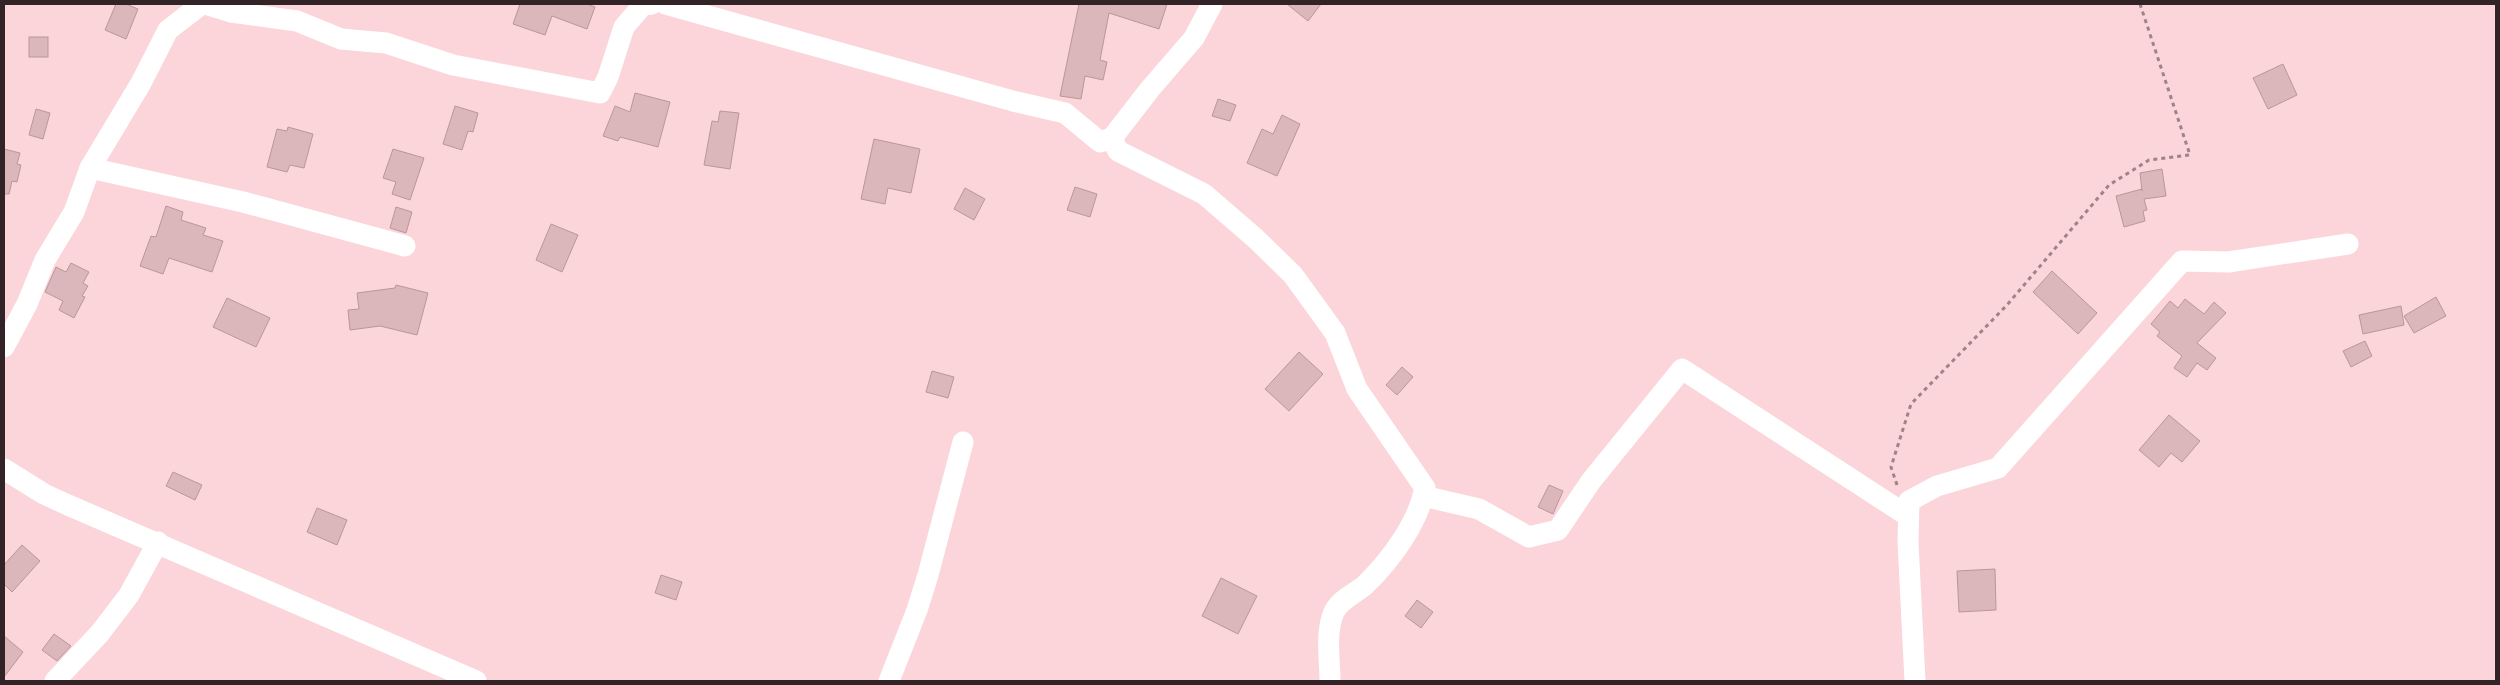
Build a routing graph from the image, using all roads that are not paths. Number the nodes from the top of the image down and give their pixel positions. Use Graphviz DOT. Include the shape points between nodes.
graph roads {
  1 [pos="203,4"];
  2 [pos="652,4"];
  3 [pos="664,4"];
  4 [pos="1212,4"];
  5 [pos="1112,138"];
  6 [pos="90,168"];
  7 [pos="2348,244"];
  8 [pos="404,246"];
  9 [pos="4,347"];
  10 [pos="962,442"];
  11 [pos="4,470"];
  12 [pos="1423,496"];
  13 [pos="1908,516"];
  14 [pos="158,542"];
  15 [pos="55,681"];
  16 [pos="476,681"];
  17 [pos="889,681"];
  18 [pos="1330,681"];
  19 [pos="1915,681"];
  1 -- 2 [label="street" via="231,12 297,21 341,38 386,43 453,65 600,92 624,27 643,5"];
  1 -- 6 [label="street" via="168,30"];
  3 -- 5 [label="street" via="1065,113 1100,142"];
  4 -- 5 [label="street" via="1194,38"];
  5 -- 12 [label="street" via="1118,151 1204,194 1293,275 1335,333 1357,389 1425,488"];
  6 -- 8 [label="street" via="243,202"];
  6 -- 9 [label="street" via="74,212 45,260 28,304"];
  7 -- 13 [label="street" via="2228,262 2182,261 1998,468 1937,486 1909,500"];
  10 -- 17 [label="street" via="928,575"];
  11 -- 14 [label="street" via="44,494"];
  12 -- 13 [label="street" via="1478,509 1529,537 1558,530 1591,481 1682,369"];
  12 -- 18 [label="street" via="1420,511 1410,529 1372,578 1333,614"];
  13 -- 19 [label="street"];
  14 -- 15 [label="street" via="129,595 100,633"];
  14 -- 16 [label="street" via="231,577"];
}
